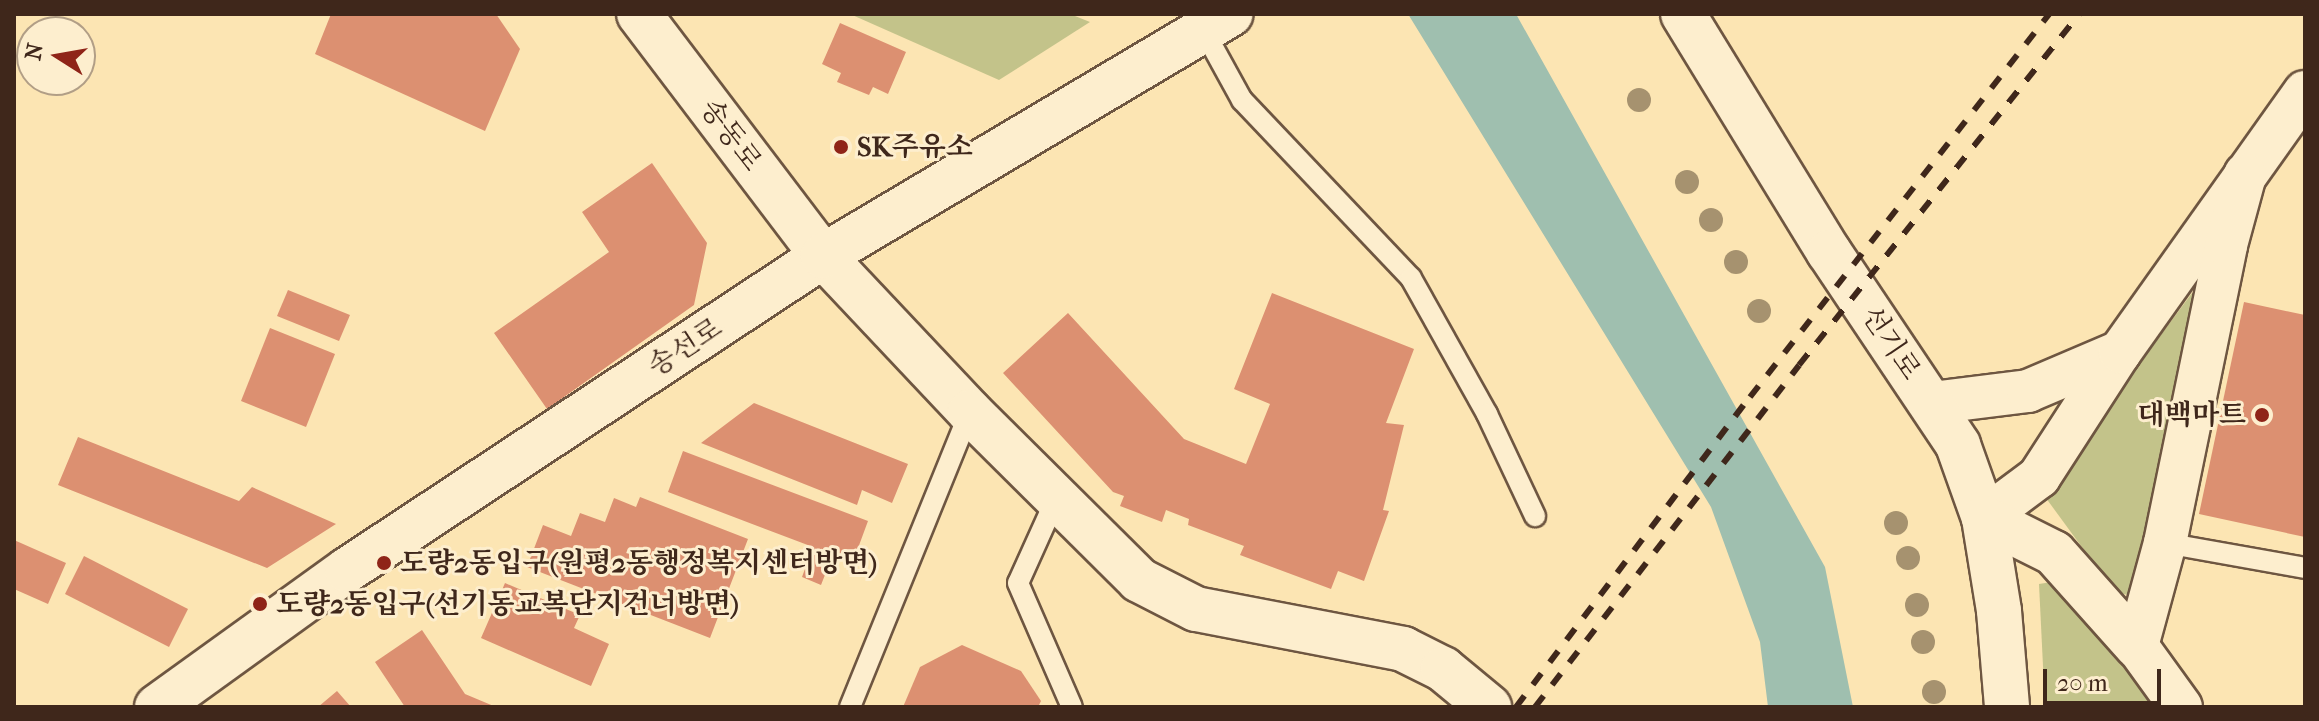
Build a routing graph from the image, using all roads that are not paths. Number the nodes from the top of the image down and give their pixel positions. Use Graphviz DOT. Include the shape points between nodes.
graph roads {
  1 [pos="639,14"];
  2 [pos="1683,14"];
  3 [pos="1205,20"];
  4 [pos="2300,115"];
  5 [pos="2245,175"];
  6 [pos="823,256"];
  7 [pos="2120,352"];
  8 [pos="1932,403"];
  9 [pos="970,412"];
  10 [pos="1056,499"];
  11 [pos="1535,516"];
  12 [pos="1984,518"];
  13 [pos="2165,543"];
  14 [pos="2305,568"];
  15 [pos="2137,646"];
  16 [pos="1071,703"];
  17 [pos="157,707"];
  18 [pos="850,707"];
  19 [pos="1091,707"];
  20 [pos="1489,707"];
  21 [pos="2007,707"];
  22 [pos="2181,707"];
  1 -- 6 [label="main road, 송동로"];
  2 -- 8 [label="main road, 선기로" via="1829,252"];
  3 -- 6 [label="main road, 송선로"];
  3 -- 11 [label="lane" via="1242,100 1411,278 1487,414"];
  4 -- 5 [label="street"];
  5 -- 7 [label="street"];
  5 -- 13 [label="street"];
  6 -- 9 [label="main road, 송동로"];
  6 -- 17 [label="main road, 송선로" via="347,570"];
  7 -- 8 [label="street" via="2028,391"];
  7 -- 12 [label="street" via="2039,477"];
  8 -- 12 [label="main road, 선기로" via="1958,445"];
  9 -- 10 [label="main road, 송동로"];
  9 -- 18 [label="lane"];
  10 -- 16 [label="lane" via="1018,583"];
  10 -- 20 [label="main road, 송동로" via="1139,580 1166,596 1196,609 1403,649 1443,669"];
  12 -- 15 [label="main road" via="2054,553"];
  12 -- 21 [label="main road, 선기로"];
  13 -- 14 [label="lane"];
  13 -- 15 [label="street"];
  15 -- 22 [label="street"];
  16 -- 19 [label="lane"];
}
